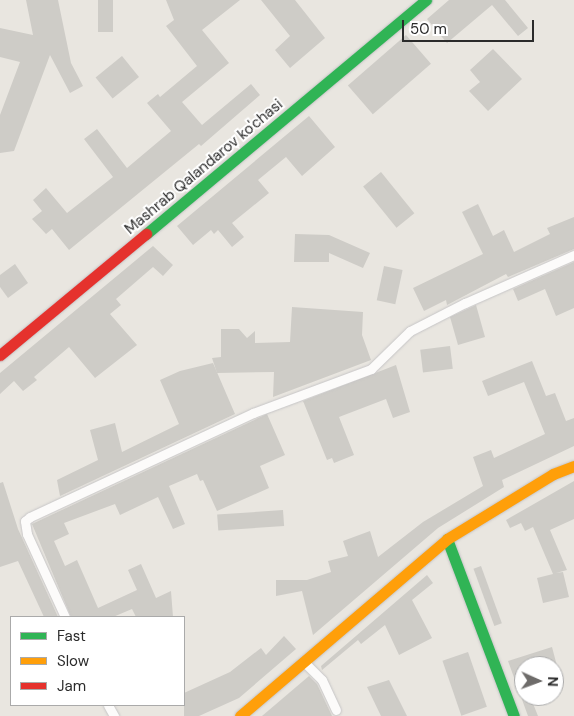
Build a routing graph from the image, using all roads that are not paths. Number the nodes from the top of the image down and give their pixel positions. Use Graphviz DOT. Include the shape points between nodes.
graph roads {
  1 [pos="426,0"];
  2 [pos="574,255"];
  3 [pos="0,355"];
  4 [pos="574,466"];
  5 [pos="447,539"];
  6 [pos="66,616"];
  7 [pos="304,662"];
  8 [pos="336,710"];
  9 [pos="247,714"];
  10 [pos="514,716"];
  1 -- 3 [label="street, Mashrab Qalandarov ko'chasi"];
  2 -- 6 [label="lane" via="464,302 410,331 371,369 253,413 30,517 25,521 27,534"];
  4 -- 5 [label="street" via="553,474"];
  5 -- 7 [label="street"];
  5 -- 10 [label="street"];
  7 -- 8 [label="lane" via="322,680"];
  7 -- 9 [label="street"];
}
